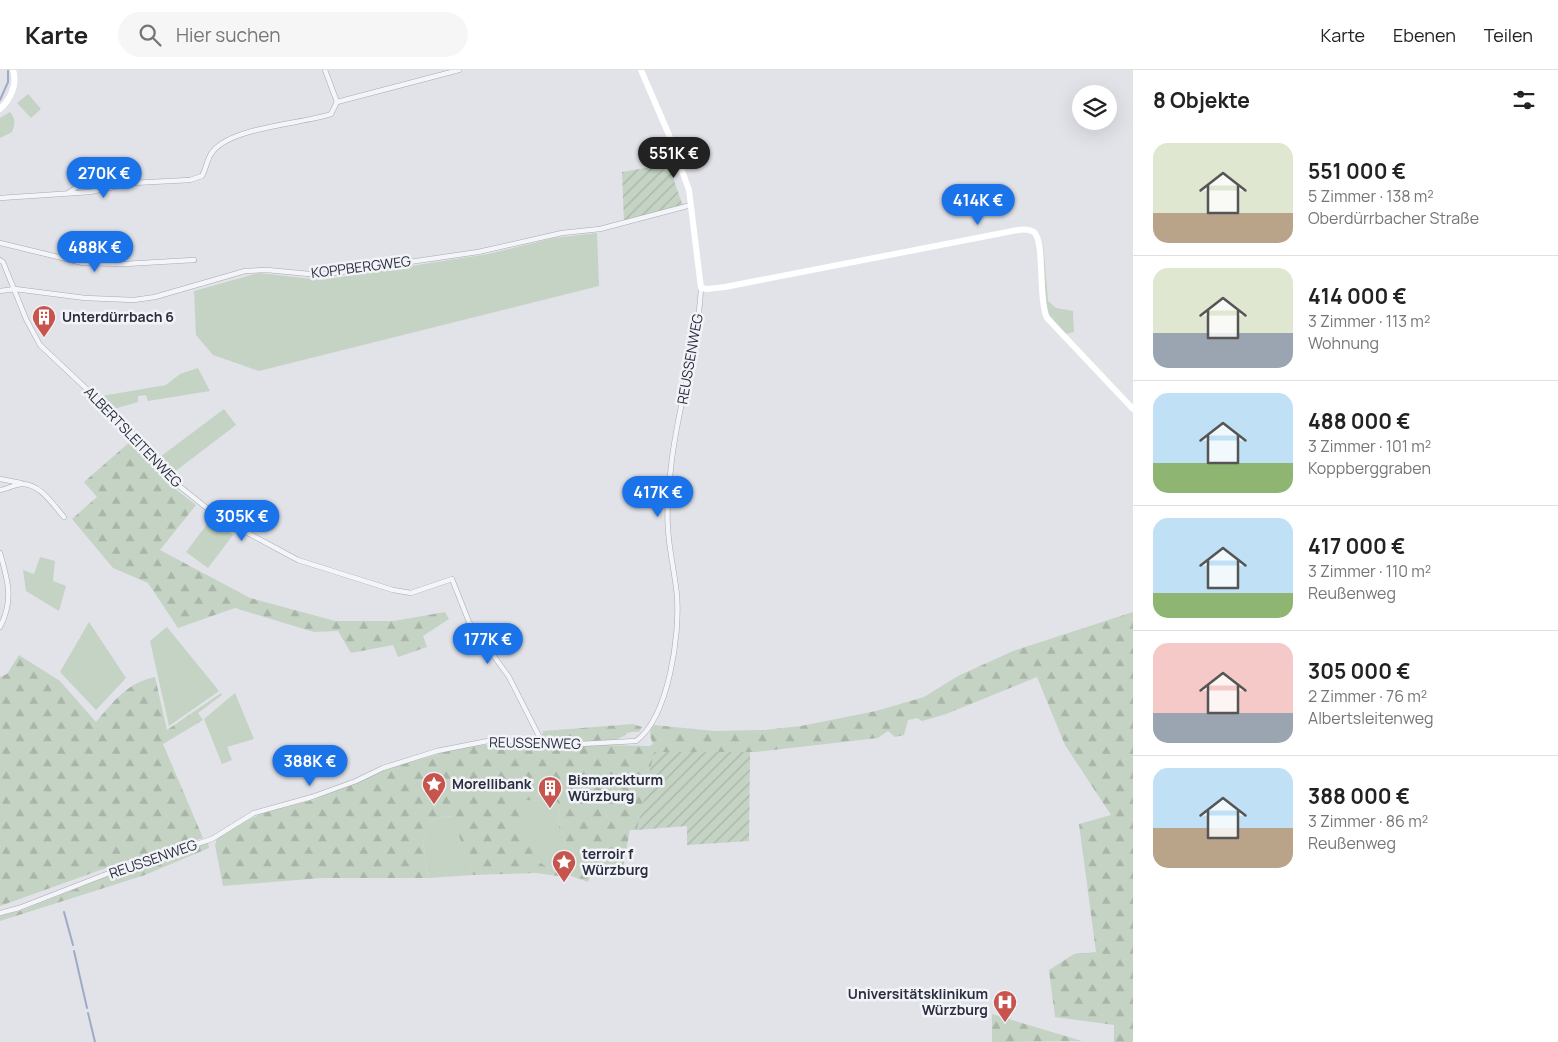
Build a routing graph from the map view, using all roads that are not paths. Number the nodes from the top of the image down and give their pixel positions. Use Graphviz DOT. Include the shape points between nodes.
graph roads {
  1 [pos="13,70"];
  2 [pos="325,70"];
  3 [pos="459,70"];
  4 [pos="640,70"];
  5 [pos="337,102"];
  6 [pos="0,110"];
  7 [pos="86,182"];
  8 [pos="67,194"];
  9 [pos="0,198"];
  10 [pos="691,205"];
  11 [pos="0,243"];
  12 [pos="0,260"];
  13 [pos="194,260"];
  14 [pos="701,288"];
  15 [pos="15,289"];
  16 [pos="0,291"];
  17 [pos="1133,409"];
  18 [pos="0,479"];
  19 [pos="20,483"];
  20 [pos="0,490"];
  21 [pos="64,517"];
  22 [pos="0,553"];
  23 [pos="0,627"];
  24 [pos="542,742"];
  25 [pos="0,913"];
  1 -- 6 [label="street" via="13,89"];
  2 -- 5 [label="street"];
  3 -- 5 [label="street"];
  4 -- 10 [label="street" via="682,170"];
  5 -- 8 [label="street" via="332,114 282,124 225,141 211,154 202,176"];
  7 -- 8 [label="street"];
  8 -- 9 [label="street"];
  10 -- 14 [label="street"];
  10 -- 15 [label="street, KOPPBERGWEG" via="600,229 562,233 478,252 320,274 245,271 134,300 85,298"];
  11 -- 13 [label="street" via="82,263"];
  12 -- 15 [label="street, ALBERTSLEITENWEG"];
  14 -- 17 [label="street" via="725,287 1029,230 1035,233 1039,243 1042,306 1047,318"];
  14 -- 24 [label="street, REUSSENWEG" via="671,466 667,527 677,596 678,629 660,709 650,727 636,740 580,744"];
  15 -- 16 [label="street, KOPPBERGWEG"];
  15 -- 24 [label="street, ALBERTSLEITENWEG" via="40,345 127,427 168,477 218,517 298,560 394,590 411,593 452,579 469,622 509,678"];
  18 -- 19 [label="street"];
  19 -- 20 [label="street"];
  19 -- 21 [label="street" via="41,491"];
  22 -- 23 [label="street" via="10,596 8,612"];
  24 -- 25 [label="street, REUSSENWEG" via="493,740 413,758 312,796 254,813 212,839"];
}
